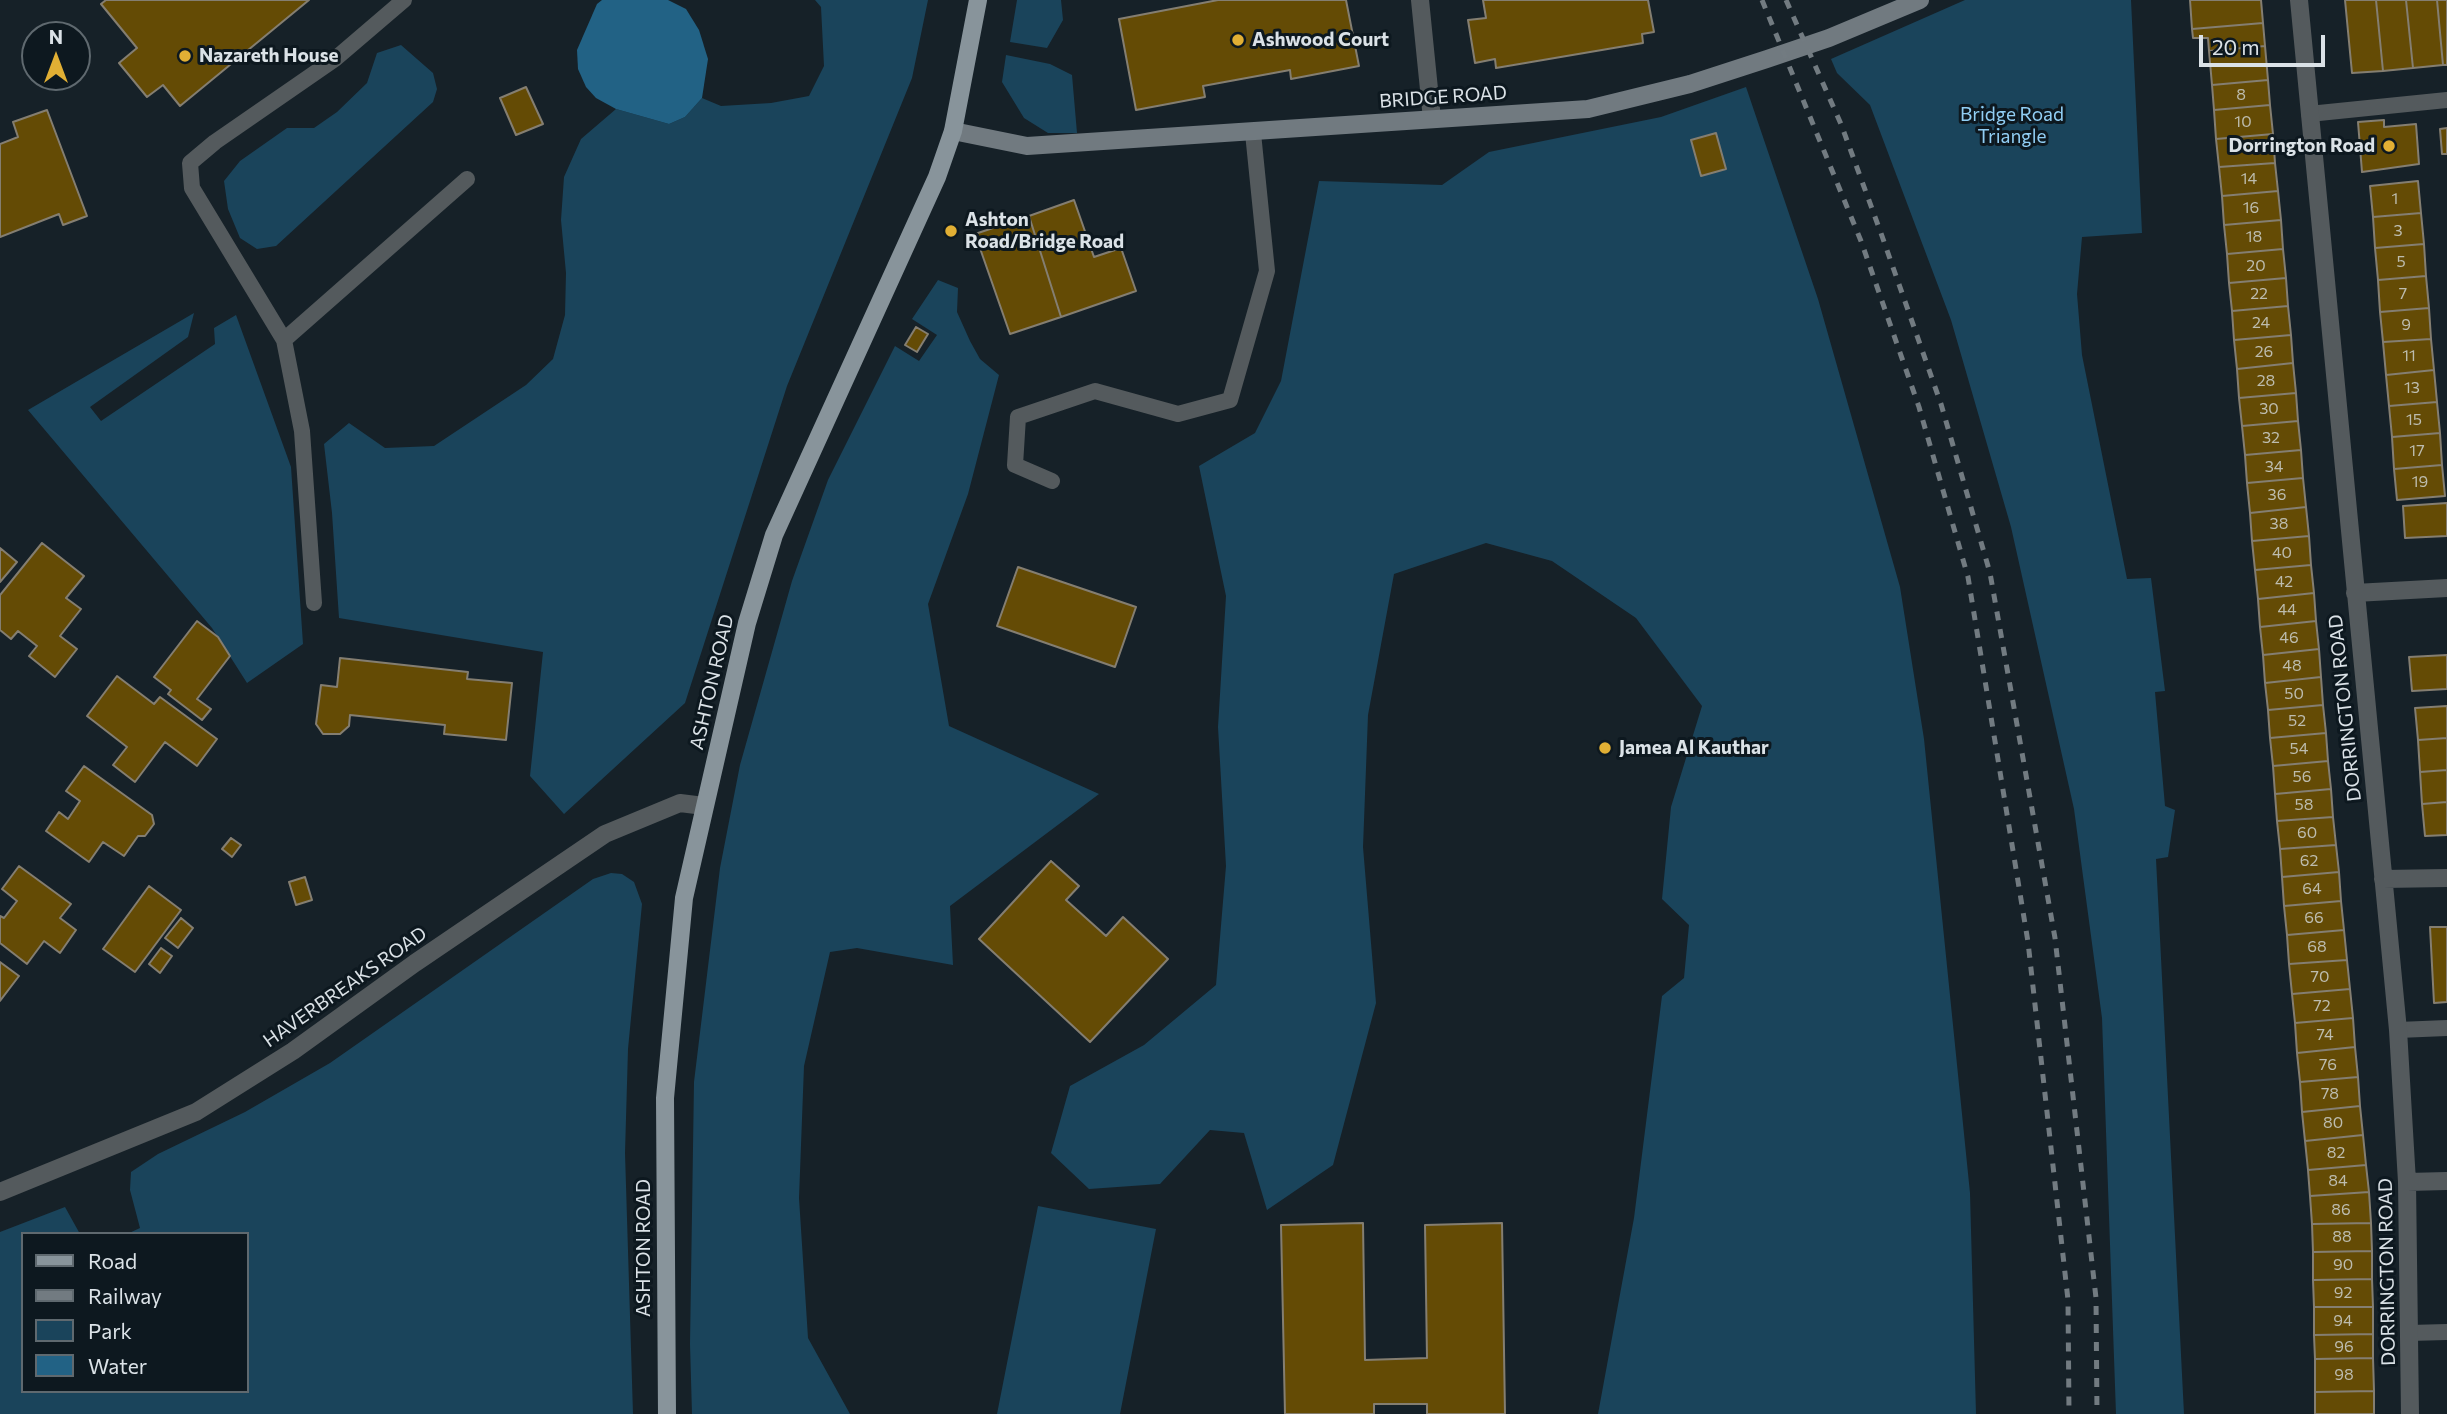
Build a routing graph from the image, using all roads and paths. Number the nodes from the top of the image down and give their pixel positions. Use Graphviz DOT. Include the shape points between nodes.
graph roads {
  1 [pos="404,0"];
  2 [pos="978,0"];
  3 [pos="1420,0"];
  4 [pos="1920,0"];
  5 [pos="2299,0"];
  6 [pos="2447,100"];
  7 [pos="2309,114"];
  8 [pos="1432,119"];
  9 [pos="953,131"];
  10 [pos="1253,133"];
  11 [pos="467,179"];
  12 [pos="284,340"];
  13 [pos="1052,481"];
  14 [pos="2447,588"];
  15 [pos="2355,593"];
  16 [pos="314,603"];
  17 [pos="704,806"];
  18 [pos="2447,878"];
  19 [pos="2383,879"];
  20 [pos="2447,1028"];
  21 [pos="2398,1030"];
  22 [pos="2447,1181"];
  23 [pos="2407,1182"];
  24 [pos="0,1192"];
  25 [pos="2447,1332"];
  26 [pos="2409,1333"];
  27 [pos="667,1414"];
  28 [pos="2410,1414"];
  1 -- 12 [label="lane" via="335,59 190,163 192,188"];
  2 -- 9 [label="main road, ASHTON ROAD"];
  3 -- 8 [label="street"];
  4 -- 8 [label="street, BRIDGE ROAD" via="1779,55 1690,84 1588,109"];
  5 -- 7 [label="street, DORRINGTON ROAD"];
  6 -- 7 [label="lane"];
  7 -- 15 [label="street, DORRINGTON ROAD"];
  8 -- 10 [label="street, BRIDGE ROAD"];
  9 -- 10 [label="street, BRIDGE ROAD" via="1027,146"];
  9 -- 17 [label="main road, ASHTON ROAD" via="937,177 774,535 747,623"];
  10 -- 13 [label="lane" via="1267,271 1230,400 1178,414 1095,391 1018,417 1015,464"];
  11 -- 12 [label="lane"];
  12 -- 16 [label="lane" via="302,431"];
  14 -- 15 [label="street"];
  15 -- 19 [label="street, DORRINGTON ROAD"];
  17 -- 24 [label="street, HAVERBREAKS ROAD" via="680,803 605,834 293,1051 196,1112"];
  17 -- 27 [label="main road, ASHTON ROAD" via="684,898 665,1098"];
  18 -- 19 [label="street"];
  19 -- 21 [label="street, DORRINGTON ROAD"];
  20 -- 21 [label="lane"];
  21 -- 23 [label="street, DORRINGTON ROAD"];
  22 -- 23 [label="street"];
  23 -- 26 [label="street, DORRINGTON ROAD"];
  25 -- 26 [label="lane"];
  26 -- 28 [label="street, DORRINGTON ROAD"];
}
